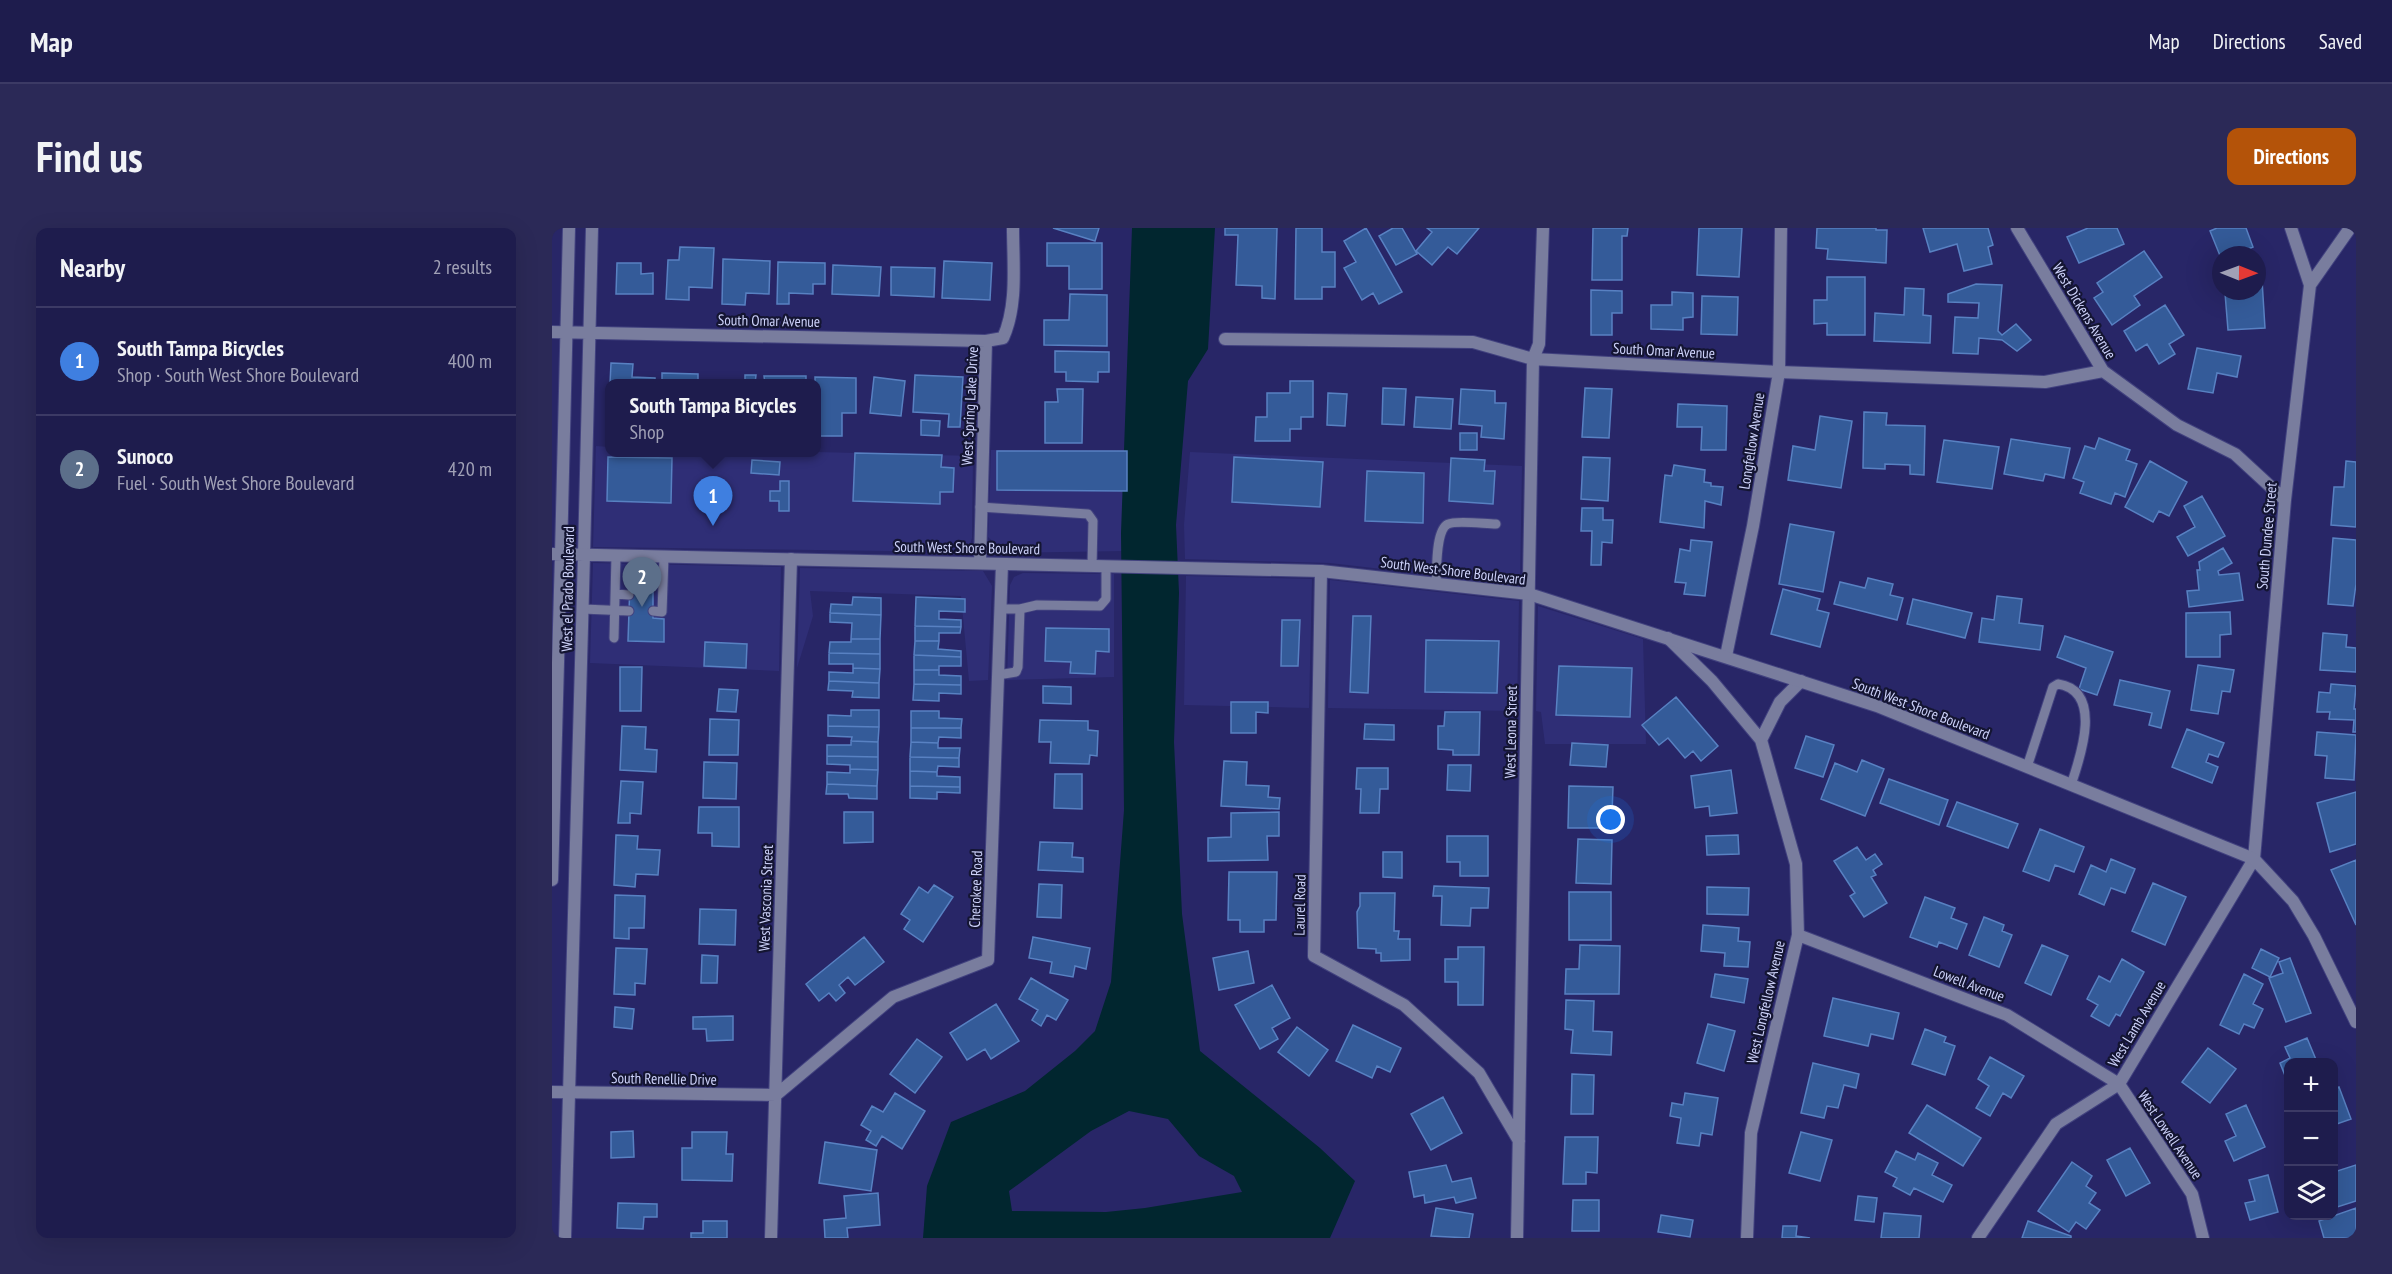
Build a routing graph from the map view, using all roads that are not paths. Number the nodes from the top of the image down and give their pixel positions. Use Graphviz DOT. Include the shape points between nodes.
graph roads {
  1 [pos="569,228"];
  2 [pos="592,228"];
  3 [pos="1013,228"];
  4 [pos="1543,228"];
  5 [pos="1781,228"];
  6 [pos="2017,228"];
  7 [pos="2291,228"];
  8 [pos="2350,228"];
  9 [pos="2310,285"];
  10 [pos="552,332"];
  11 [pos="567,332"];
  12 [pos="589,333"];
  13 [pos="1225,339"];
  14 [pos="986,341"];
  15 [pos="1533,359"];
  16 [pos="2103,371"];
  17 [pos="1779,372"];
  18 [pos="558,442"];
  19 [pos="2285,500"];
  20 [pos="981,507"];
  21 [pos="1496,524"];
  22 [pos="556,554"];
  23 [pos="584,555"];
  24 [pos="616,556"];
  25 [pos="664,557"];
  26 [pos="791,560"];
  27 [pos="980,563"];
  28 [pos="1002,564"];
  29 [pos="1092,566"];
  30 [pos="1106,566"];
  31 [pos="1321,571"];
  32 [pos="1436,584"];
  33 [pos="615,594"];
  34 [pos="1529,594"];
  35 [pos="630,595"];
  36 [pos="583,609"];
  37 [pos="1000,609"];
  38 [pos="1020,609"];
  39 [pos="615,610"];
  40 [pos="629,611"];
  41 [pos="653,611"];
  42 [pos="614,638"];
  43 [pos="1667,638"];
  44 [pos="999,647"];
  45 [pos="1019,647"];
  46 [pos="1726,656"];
  47 [pos="998,675"];
  48 [pos="1802,681"];
  49 [pos="1761,740"];
  50 [pos="2027,767"];
  51 [pos="2071,785"];
  52 [pos="2254,859"];
  53 [pos="553,863"];
  54 [pos="574,864"];
  55 [pos="552,880"];
  56 [pos="1798,935"];
  57 [pos="2356,1022"];
  58 [pos="2119,1084"];
  59 [pos="552,1092"];
  60 [pos="567,1093"];
  61 [pos="776,1095"];
  62 [pos="1519,1142"];
  63 [pos="565,1238"];
  64 [pos="771,1238"];
  65 [pos="1517,1238"];
  66 [pos="1747,1238"];
  67 [pos="1978,1238"];
  68 [pos="2204,1238"];
  1 -- 11 [label="street, West el Prado Boulevard"];
  2 -- 12 [label="street, West el Prado Boulevard"];
  3 -- 14 [label="street, West Spring Lake Drive" via="1008,327 1003,338"];
  4 -- 15 [label="street, West Leona Street" via="1539,344"];
  5 -- 17 [label="street, Longfellow Avenue"];
  6 -- 16 [label="street, West Dickens Avenue"];
  7 -- 9 [label="street"];
  8 -- 9 [label="street, South Dundee Street"];
  9 -- 19 [label="street, South Dundee Street"];
  10 -- 11 [label="street, South Omar Avenue"];
  11 -- 12 [label="street, South Omar Avenue"];
  11 -- 18 [label="street, West el Prado Boulevard"];
  12 -- 14 [label="street, South Omar Avenue"];
  12 -- 23 [label="street, West el Prado Boulevard"];
  13 -- 15 [label="street, South Omar Avenue" via="1473,342"];
  14 -- 20 [label="street, West Spring Lake Drive"];
  15 -- 17 [label="street, South Omar Avenue"];
  15 -- 34 [label="street, West Leona Street"];
  16 -- 17 [label="street, South Omar Avenue" via="2045,382"];
  16 -- 19 [label="street, West Dickens Avenue" via="2177,425 2235,454"];
  17 -- 46 [label="street, Longfellow Avenue"];
  18 -- 22 [label="street, West el Prado Boulevard"];
  19 -- 52 [label="street, South Dundee Street"];
  20 -- 27 [label="street, West Spring Lake Drive"];
  20 -- 29 [label="lane" via="1088,514 1093,521"];
  21 -- 32 [label="lane" via="1449,524 1442,529"];
  22 -- 23 [label="street, South West Shore Boulevard"];
  22 -- 53 [label="street, West el Prado Boulevard"];
  23 -- 24 [label="street, South West Shore Boulevard"];
  23 -- 36 [label="street, West el Prado Boulevard"];
  24 -- 25 [label="street, South West Shore Boulevard"];
  24 -- 33 [label="lane"];
  25 -- 26 [label="street, South West Shore Boulevard"];
  25 -- 41 [label="lane" via="658,596 662,612"];
  26 -- 27 [label="street, South West Shore Boulevard"];
  26 -- 61 [label="street, West Vasconia Street"];
  27 -- 28 [label="street, South West Shore Boulevard"];
  28 -- 29 [label="street, South West Shore Boulevard"];
  28 -- 37 [label="street, Cherokee Road"];
  29 -- 30 [label="street, South West Shore Boulevard"];
  30 -- 31 [label="street, South West Shore Boulevard"];
  30 -- 38 [label="lane" via="1106,599 1100,606 1037,605"];
  31 -- 32 [label="street, South West Shore Boulevard"];
  31 -- 62 [label="street, Laurel Road" via="1314,956 1404,1005 1479,1073"];
  32 -- 34 [label="street, South West Shore Boulevard"];
  33 -- 35 [label="lane"];
  33 -- 39 [label="lane"];
  34 -- 43 [label="street, South West Shore Boulevard"];
  34 -- 62 [label="street, West Leona Street"];
  36 -- 39 [label="lane"];
  36 -- 54 [label="street, West el Prado Boulevard"];
  37 -- 38 [label="lane"];
  37 -- 44 [label="street, Cherokee Road"];
  38 -- 45 [label="lane"];
  39 -- 40 [label="lane"];
  39 -- 42 [label="lane"];
  43 -- 46 [label="street, South West Shore Boulevard"];
  43 -- 49 [label="street, West Longfellow Avenue" via="1712,681"];
  44 -- 45 [label="lane"];
  44 -- 47 [label="street, Cherokee Road"];
  45 -- 47 [label="lane" via="1016,672"];
  46 -- 48 [label="street, South West Shore Boulevard"];
  47 -- 61 [label="street, Cherokee Road" via="988,960 893,997"];
  48 -- 49 [label="street" via="1780,702"];
  48 -- 50 [label="street, South West Shore Boulevard" via="1877,706"];
  49 -- 56 [label="street, West Longfellow Avenue" via="1796,864"];
  50 -- 51 [label="street, South West Shore Boulevard"];
  50 -- 51 [label="lane" via="2053,687 2067,686 2080,698 2086,724"];
  51 -- 52 [label="street, South West Shore Boulevard"];
  52 -- 57 [label="street, South West Shore Boulevard" via="2293,901"];
  52 -- 58 [label="street, West Lamb Avenue"];
  53 -- 54 [label="street"];
  53 -- 55 [label="street, West el Prado Boulevard"];
  54 -- 60 [label="street, West el Prado Boulevard"];
  56 -- 58 [label="street, Lowell Avenue" via="2007,1015"];
  56 -- 66 [label="street, West Longfellow Avenue" via="1751,1133"];
  58 -- 67 [label="street, West Lamb Avenue" via="2056,1124"];
  58 -- 68 [label="street, West Lowell Avenue" via="2192,1194"];
  59 -- 60 [label="street, South Renellie Drive"];
  60 -- 61 [label="street, South Renellie Drive"];
  60 -- 63 [label="street, West el Prado Boulevard"];
  61 -- 64 [label="street, West Vasconia Street"];
  62 -- 65 [label="street, West Leona Street"];
}
